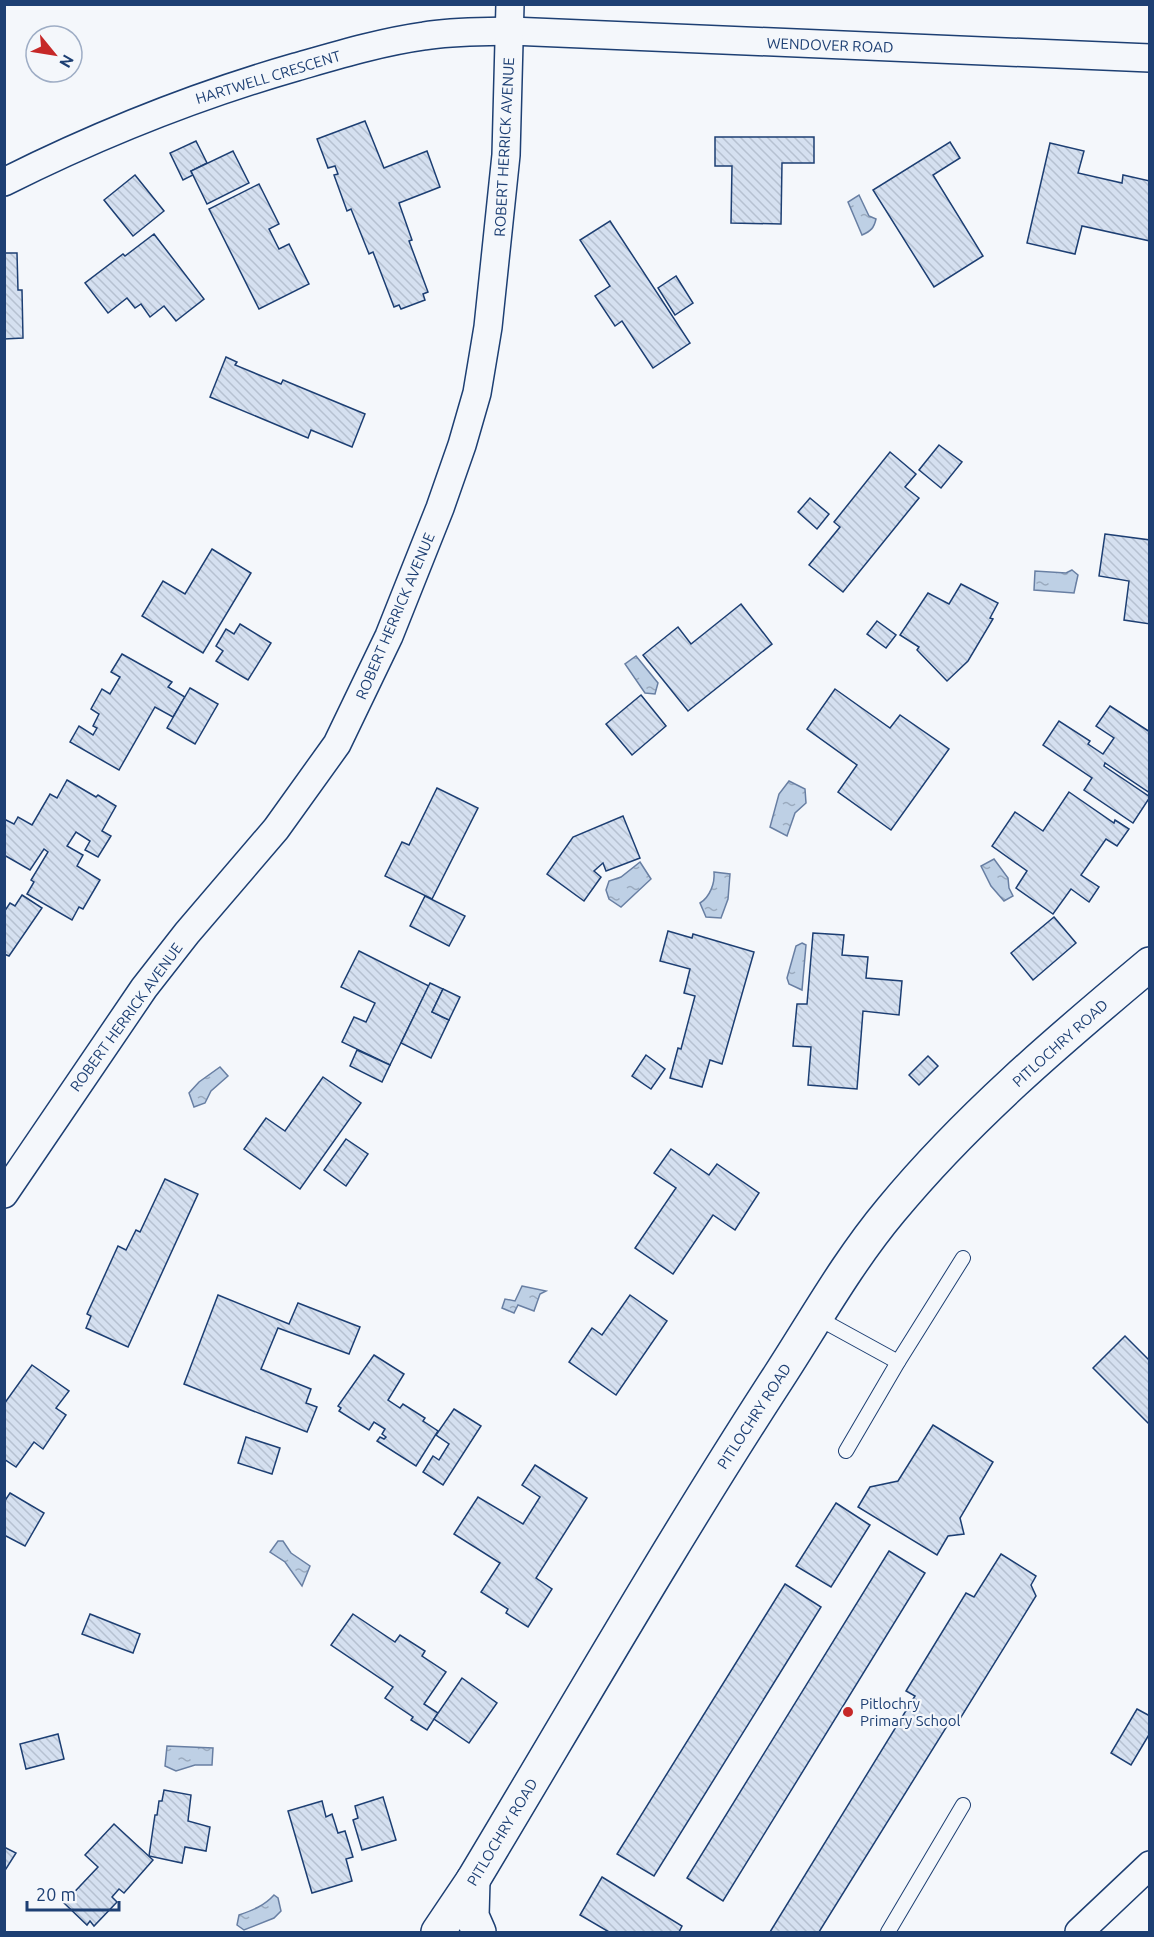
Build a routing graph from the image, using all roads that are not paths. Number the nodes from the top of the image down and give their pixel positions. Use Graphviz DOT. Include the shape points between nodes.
graph roads {
  1 [pos="510,4"];
  2 [pos="511,32"];
  3 [pos="1149,58"];
  4 [pos="4,182"];
  5 [pos="1149,964"];
  6 [pos="4,1194"];
  7 [pos="963,1258"];
  8 [pos="816,1317"];
  9 [pos="898,1362"];
  10 [pos="846,1451"];
  11 [pos="963,1805"];
  12 [pos="1149,1865"];
  13 [pos="473,1880"];
  14 [pos="438,1932"];
  15 [pos="479,1932"];
  16 [pos="888,1932"];
  17 [pos="1078,1932"];
  1 -- 2 [label="street, ROBERT HERRICK AVENUE"];
  2 -- 3 [label="street, WENDOVER ROAD"];
  2 -- 4 [label="street, HARTWELL CRESCENT" via="425,36 367,47 233,85 105,135"];
  2 -- 6 [label="street, ROBERT HERRICK AVENUE" via="498,248 477,393 440,508 389,636 337,744 276,829 144,988"];
  5 -- 8 [label="street, PITLOCHRY ROAD" via="935,1159 883,1220"];
  7 -- 9 [label="lane"];
  8 -- 9 [label="lane"];
  8 -- 13 [label="street, PITLOCHRY ROAD" via="724,1461"];
  9 -- 10 [label="lane"];
  11 -- 16 [label="lane"];
  12 -- 17 [label="street"];
  13 -- 14 [label="street, PITLOCHRY ROAD"];
  13 -- 15 [label="street" via="472,1916"];
}
